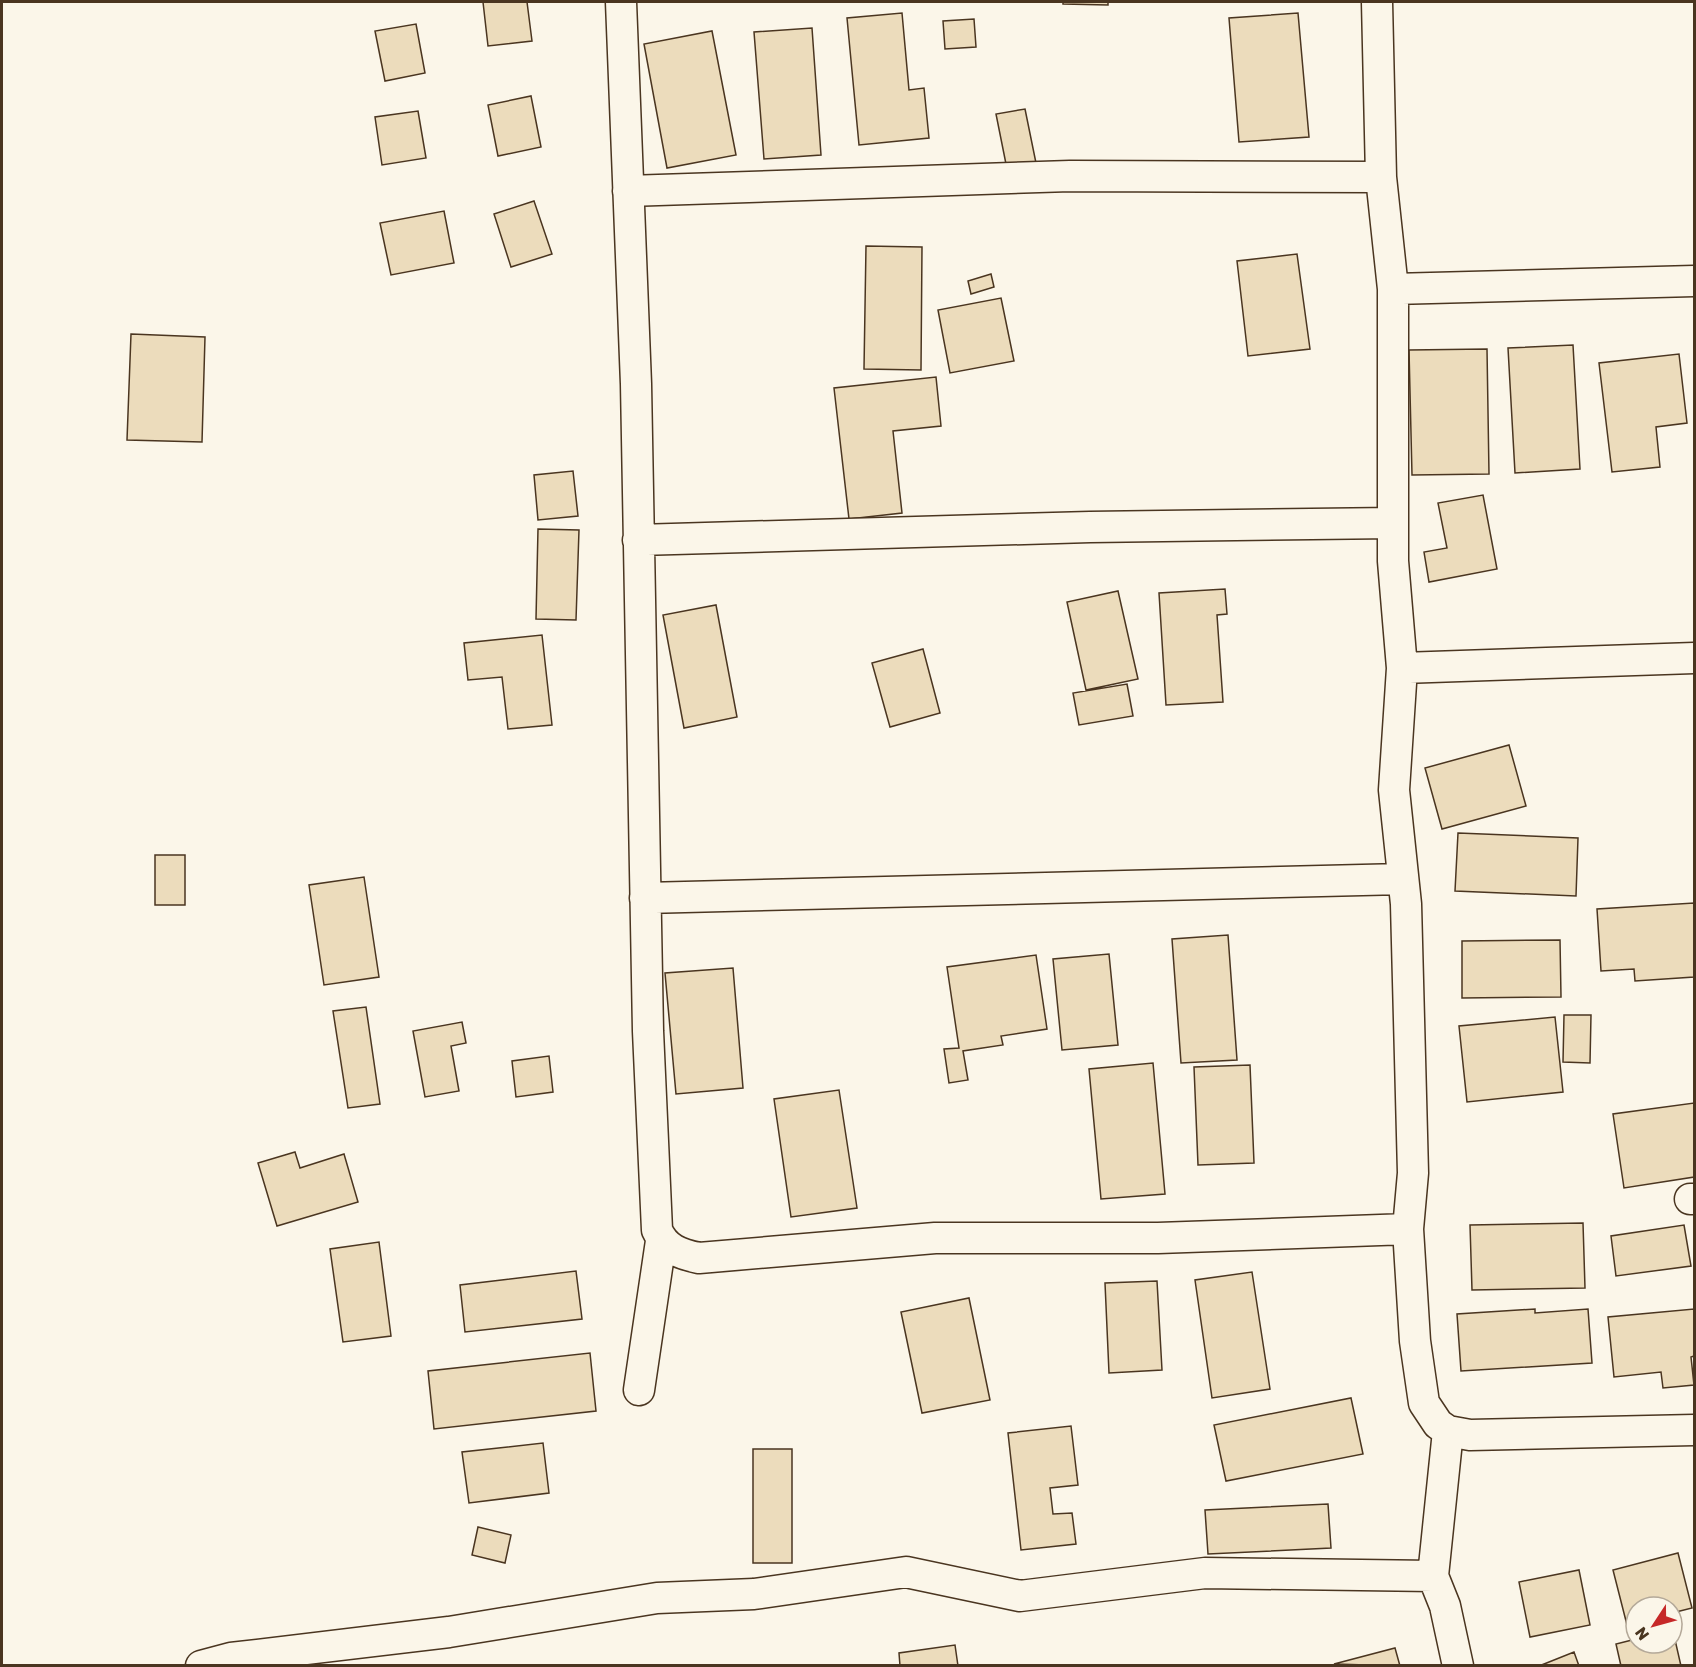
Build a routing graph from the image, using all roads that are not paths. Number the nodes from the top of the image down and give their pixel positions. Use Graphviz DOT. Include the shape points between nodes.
graph roads {
  1 [pos="621,2"];
  2 [pos="1377,2"];
  3 [pos="1381,177"];
  4 [pos="628,191"];
  5 [pos="1695,281"];
  6 [pos="1393,289"];
  7 [pos="1393,523"];
  8 [pos="638,540"];
  9 [pos="1695,658"];
  10 [pos="1402,668"];
  11 [pos="1403,879"];
  12 [pos="645,898"];
  13 [pos="1408,1229"];
  14 [pos="661,1241"];
  15 [pos="639,1390"];
  16 [pos="1695,1430"];
  17 [pos="1448,1431"];
  18 [pos="1433,1576"];
  19 [pos="201,1665"];
  20 [pos="1458,1665"];
  1 -- 4 [label="street"];
  2 -- 3 [label="street"];
  3 -- 4 [label="street" via="1070,176"];
  3 -- 6 [label="street"];
  4 -- 8 [label="street"];
  5 -- 6 [label="street"];
  6 -- 7 [label="street"];
  7 -- 8 [label="street"];
  7 -- 10 [label="street"];
  8 -- 12 [label="street"];
  9 -- 10 [label="street"];
  10 -- 11 [label="street" via="1394,790"];
  11 -- 12 [label="street"];
  11 -- 13 [label="street" via="1413,1173"];
  12 -- 14 [label="street" via="657,1230"];
  13 -- 14 [label="street" via="1158,1238 935,1238 699,1258 682,1254"];
  13 -- 17 [label="street" via="1415,1341 1424,1403 1438,1424"];
  14 -- 15 [label="street"];
  16 -- 17 [label="street" via="1470,1435"];
  17 -- 18 [label="street"];
  18 -- 19 [label="street" via="1205,1572 1020,1596 906,1572 754,1594 657,1598 449,1632"];
  18 -- 20 [label="street" via="1445,1606"];
}
